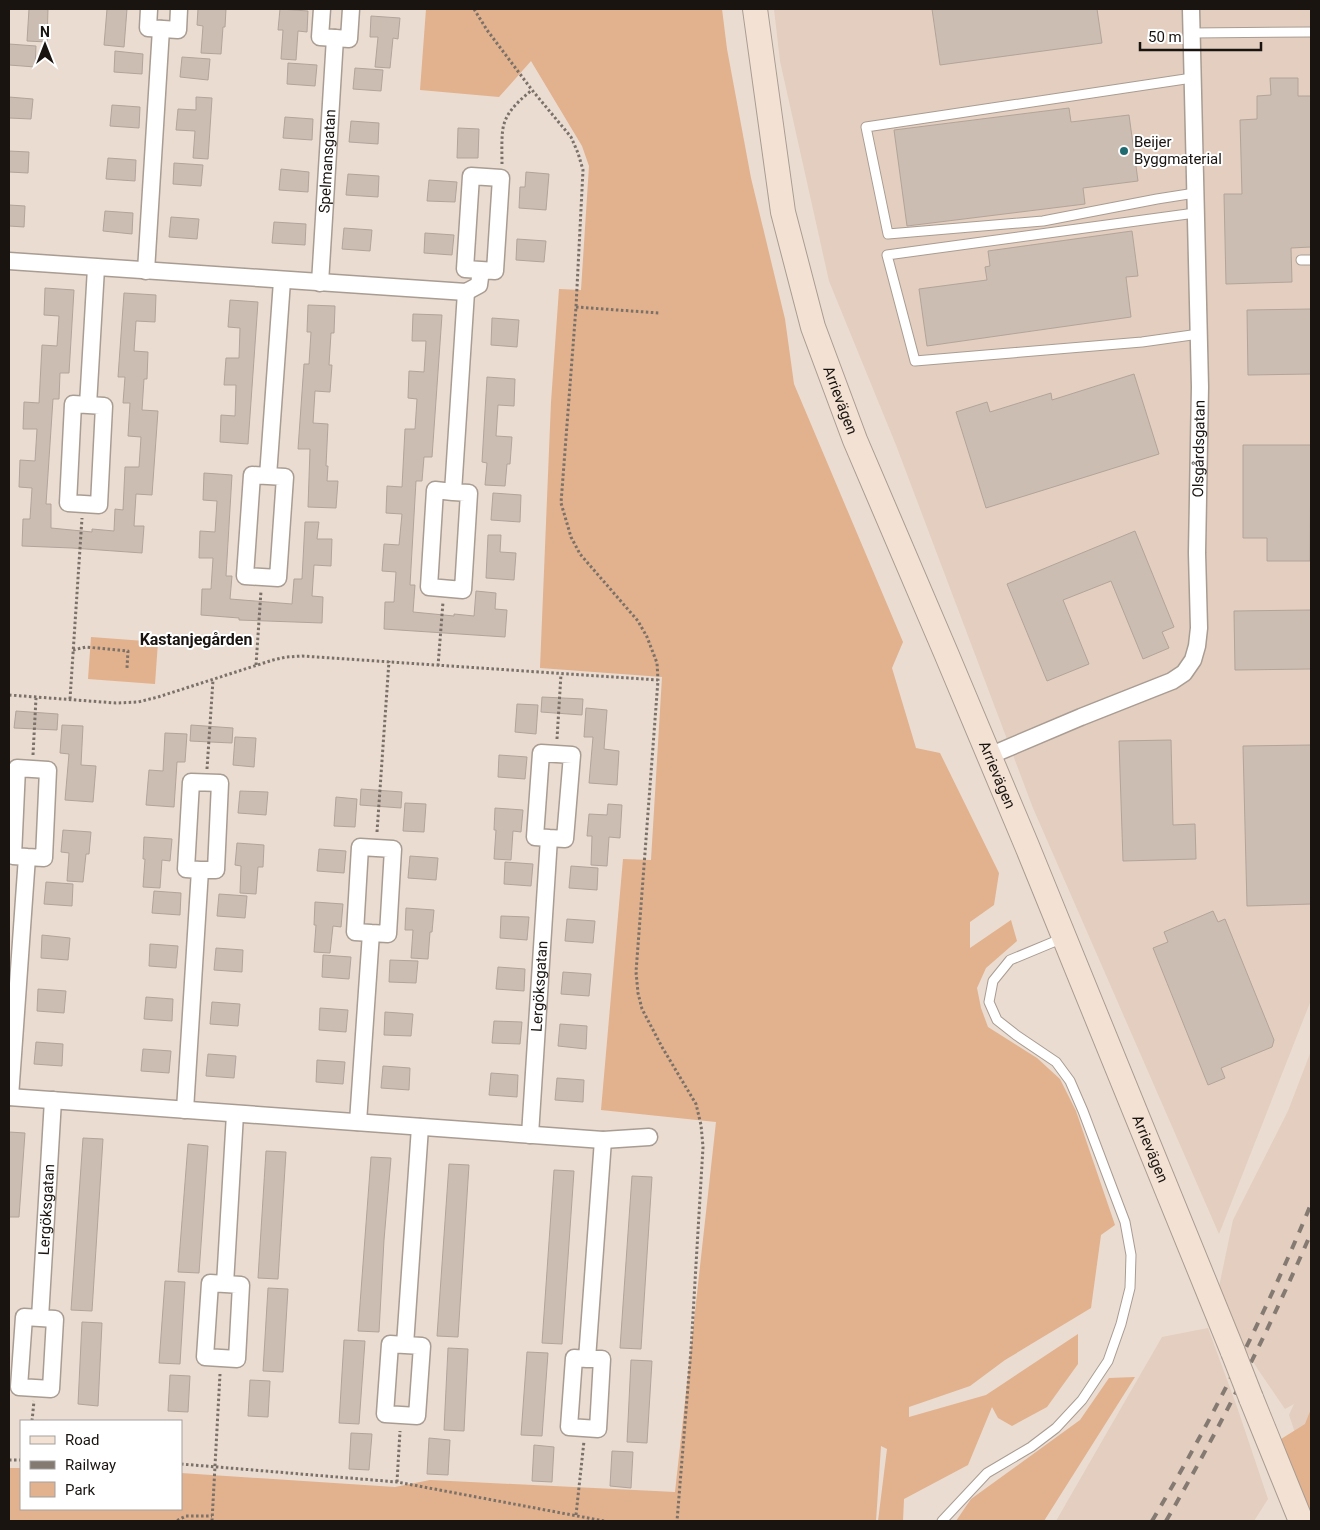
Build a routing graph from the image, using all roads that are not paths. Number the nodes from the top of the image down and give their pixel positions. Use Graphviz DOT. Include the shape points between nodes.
graph roads {
  1 [pos="149,9"];
  2 [pos="179,9"];
  3 [pos="322,9"];
  4 [pos="351,9"];
  5 [pos="755,9"];
  6 [pos="1191,9"];
  7 [pos="161,29"];
  8 [pos="1311,32"];
  9 [pos="1192,33"];
  10 [pos="335,38"];
  11 [pos="1192,78"];
  12 [pos="1195,193"];
  13 [pos="1195,213"];
  14 [pos="1301,260"];
  15 [pos="1311,260"];
  16 [pos="9,261"];
  17 [pos="96,268"];
  18 [pos="481,270"];
  19 [pos="146,272"];
  20 [pos="282,281"];
  21 [pos="320,283"];
  22 [pos="466,292"];
  23 [pos="1199,334"];
  24 [pos="88,405"];
  25 [pos="268,476"];
  26 [pos="453,492"];
  27 [pos="989,756"];
  28 [pos="549,838"];
  29 [pos="27,857"];
  30 [pos="200,870"];
  31 [pos="370,933"];
  32 [pos="1063,938"];
  33 [pos="10,1097"];
  34 [pos="53,1100"];
  35 [pos="185,1110"];
  36 [pos="235,1114"];
  37 [pos="358,1122"];
  38 [pos="420,1127"];
  39 [pos="530,1135"];
  40 [pos="649,1138"];
  41 [pos="603,1140"];
  42 [pos="225,1284"];
  43 [pos="40,1318"];
  44 [pos="405,1345"];
  45 [pos="587,1359"];
  46 [pos="942,1521"];
  47 [pos="1301,1521"];
  1 -- 7 [label="street" via="148,28"];
  2 -- 7 [label="street" via="178,30"];
  3 -- 10 [label="street" via="320,37"];
  4 -- 10 [label="street" via="350,39"];
  5 -- 27 [label="main road, Arrievägen" via="783,212 813,327 855,440"];
  6 -- 9 [label="street, Olsgårdsgatan"];
  7 -- 19 [label="street"];
  8 -- 9 [label="lane"];
  9 -- 11 [label="street, Olsgårdsgatan"];
  10 -- 21 [label="street, Spelmansgatan"];
  11 -- 12 [label="street, Olsgårdsgatan"];
  11 -- 12 [label="lane" via="866,127 888,234 1043,221"];
  12 -- 13 [label="street, Olsgårdsgatan"];
  13 -- 23 [label="street, Olsgårdsgatan"];
  13 -- 23 [label="lane" via="887,255 915,361 1142,342"];
  14 -- 15 [label="lane"];
  16 -- 17 [label="street"];
  17 -- 19 [label="street"];
  17 -- 24 [label="street"];
  18 -- 18 [label="street" via="465,269 471,176 501,178 495,271"];
  18 -- 22 [label="street" via="479,285"];
  19 -- 20 [label="street"];
  20 -- 21 [label="street"];
  20 -- 25 [label="street"];
  21 -- 22 [label="street"];
  22 -- 26 [label="street"];
  23 -- 27 [label="street, Olsgårdsgatan" via="1199,628 1193,660 1172,682"];
  24 -- 24 [label="street" via="73,404 68,503 99,505 104,406"];
  25 -- 25 [label="street" via="252,475 245,576 278,578 285,477"];
  26 -- 26 [label="street" via="435,490 428,588 463,590 469,493"];
  27 -- 32 [label="main road, Arrievägen"];
  28 -- 28 [label="street" via="565,839 572,755 541,753 535,836"];
  28 -- 39 [label="street, Lergöksgatan"];
  29 -- 29 [label="street" via="44,858 48,770 17,768 13,856"];
  29 -- 33 [label="street"];
  30 -- 30 [label="street" via="216,870 220,783 191,782 186,869"];
  30 -- 35 [label="street"];
  31 -- 31 [label="street" via="388,934 393,849 360,847 355,932"];
  31 -- 37 [label="street"];
  32 -- 46 [label="lane" via="1010,960 993,981 989,1002 997,1020 1056,1062 1070,1081 1125,1222 1131,1255 1130,1288 1108,1361 1082,1400 1056,1428 987,1473"];
  32 -- 47 [label="main road, Arrievägen, bridge"];
  33 -- 34 [label="street"];
  34 -- 35 [label="street"];
  34 -- 43 [label="street, Lergöksgatan"];
  35 -- 36 [label="street"];
  36 -- 37 [label="street"];
  36 -- 42 [label="street"];
  37 -- 38 [label="street"];
  38 -- 39 [label="street"];
  38 -- 44 [label="street"];
  39 -- 41 [label="street"];
  40 -- 41 [label="street"];
  41 -- 45 [label="street"];
  42 -- 42 [label="street" via="210,1283 205,1357 237,1359 241,1285"];
  44 -- 44 [label="street" via="390,1344 385,1414 417,1416 422,1346"];
  45 -- 45 [label="street" via="574,1358 569,1427 598,1429 602,1359"];
}
